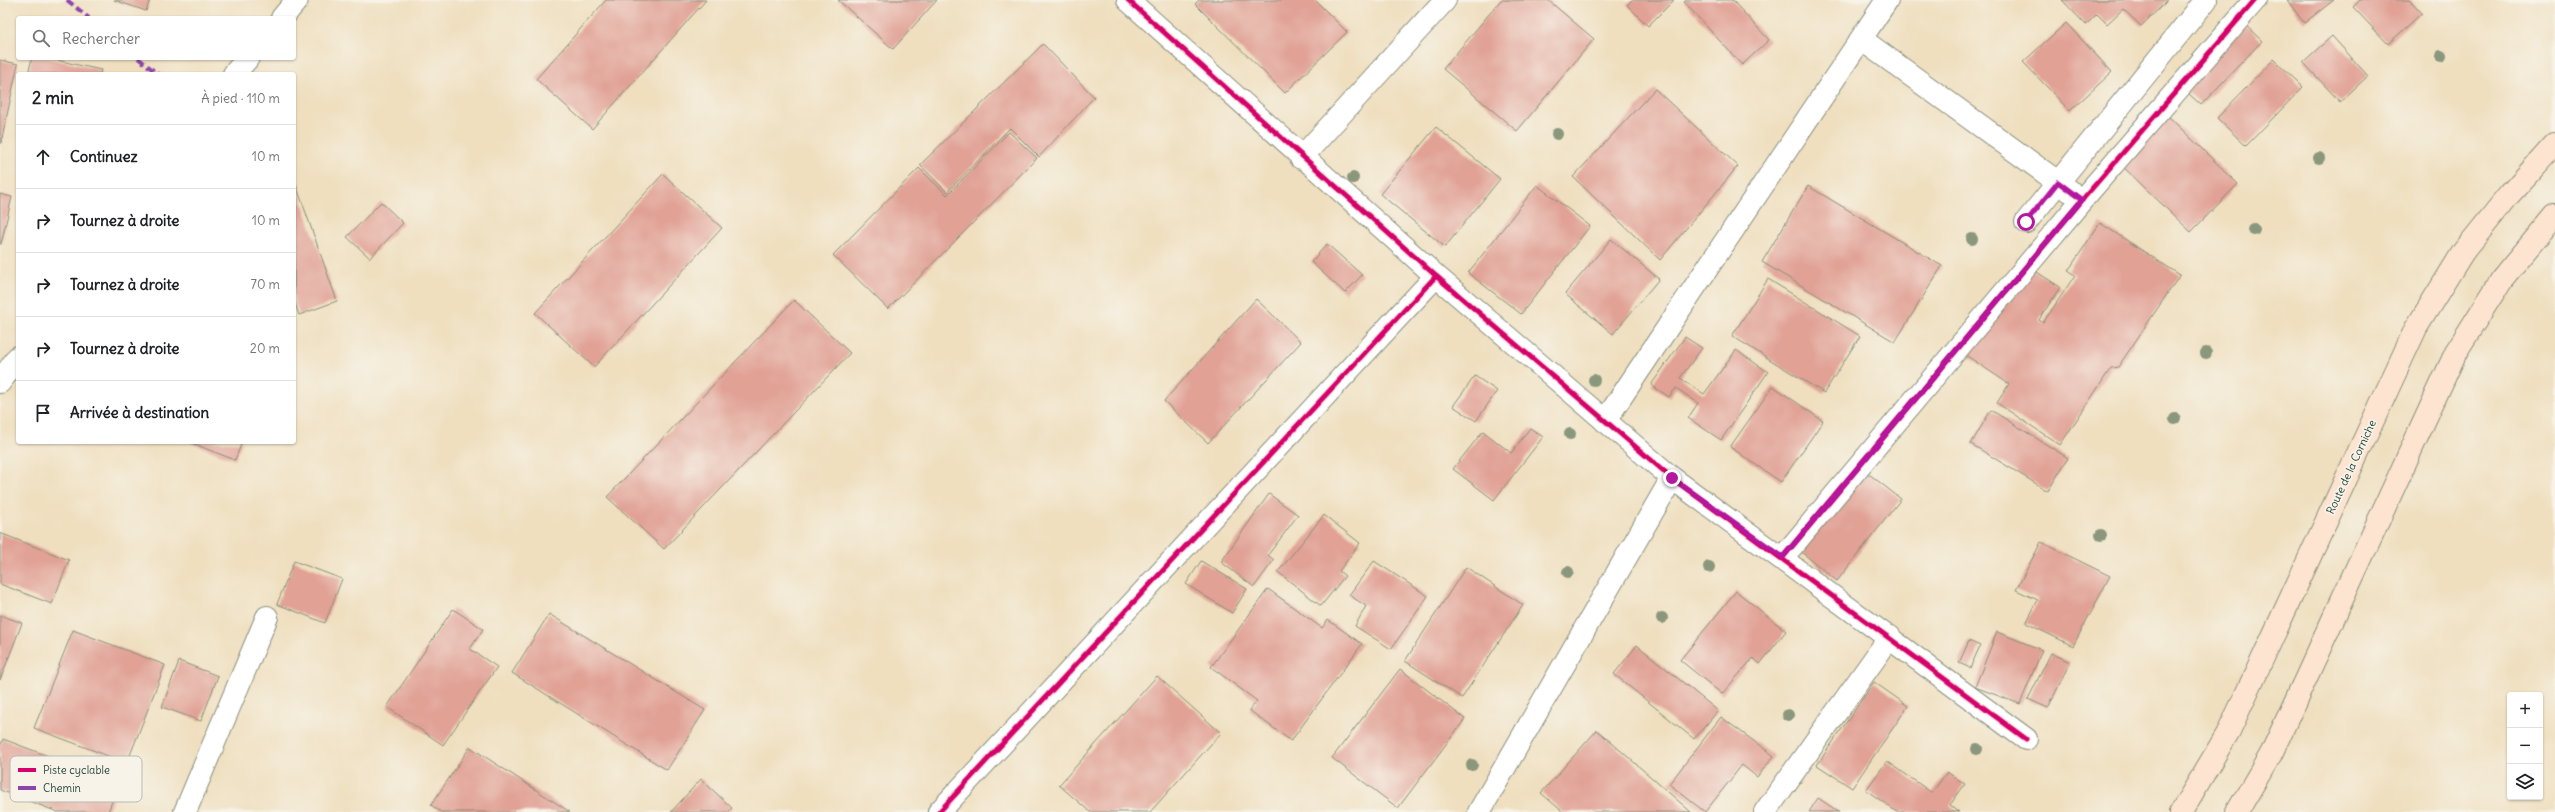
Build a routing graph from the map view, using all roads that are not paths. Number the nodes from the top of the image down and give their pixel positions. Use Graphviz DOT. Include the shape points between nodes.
graph roads {
  1 [pos="298,0"];
  2 [pos="1128,0"];
  3 [pos="1445,0"];
  4 [pos="1887,0"];
  5 [pos="2206,0"];
  6 [pos="2255,0"];
  7 [pos="284,16"];
  8 [pos="1860,39"];
  9 [pos="246,60"];
  10 [pos="236,72"];
  11 [pos="2555,144"];
  12 [pos="1301,158"];
  13 [pos="2058,182"];
  14 [pos="2082,200"];
  15 [pos="2555,214"];
  16 [pos="2026,222"];
  17 [pos="1436,276"];
  18 [pos="16,360"];
  19 [pos="0,382"];
  20 [pos="1605,421"];
  21 [pos="1672,478"];
  22 [pos="1783,557"];
  23 [pos="267,617"];
  24 [pos="1890,638"];
  25 [pos="2026,738"];
  26 [pos="185,812"];
  27 [pos="939,812"];
  28 [pos="1479,812"];
  29 [pos="1765,812"];
  30 [pos="2181,812"];
  31 [pos="2237,812"];
  1 -- 7 [label="street"];
  2 -- 12 [label="street"];
  3 -- 12 [label="street"];
  4 -- 8 [label="street"];
  5 -- 13 [label="street"];
  6 -- 14 [label="street"];
  8 -- 13 [label="street"];
  8 -- 20 [label="street"];
  9 -- 10 [label="street"];
  11 -- 30 [label="main road, Route de la Corniche" via="2463,252 2416,328 2229,732"];
  12 -- 17 [label="street"];
  13 -- 14 [label="street"];
  13 -- 16 [label="street"];
  14 -- 22 [label="street"];
  15 -- 31 [label="main road" via="2502,279 2457,350 2271,754"];
  17 -- 20 [label="street"];
  17 -- 27 [label="street"];
  18 -- 19 [label="street"];
  20 -- 21 [label="street"];
  21 -- 22 [label="street"];
  21 -- 28 [label="street"];
  22 -- 24 [label="street"];
  23 -- 26 [label="street"];
  24 -- 25 [label="street"];
  24 -- 29 [label="street"];
}
